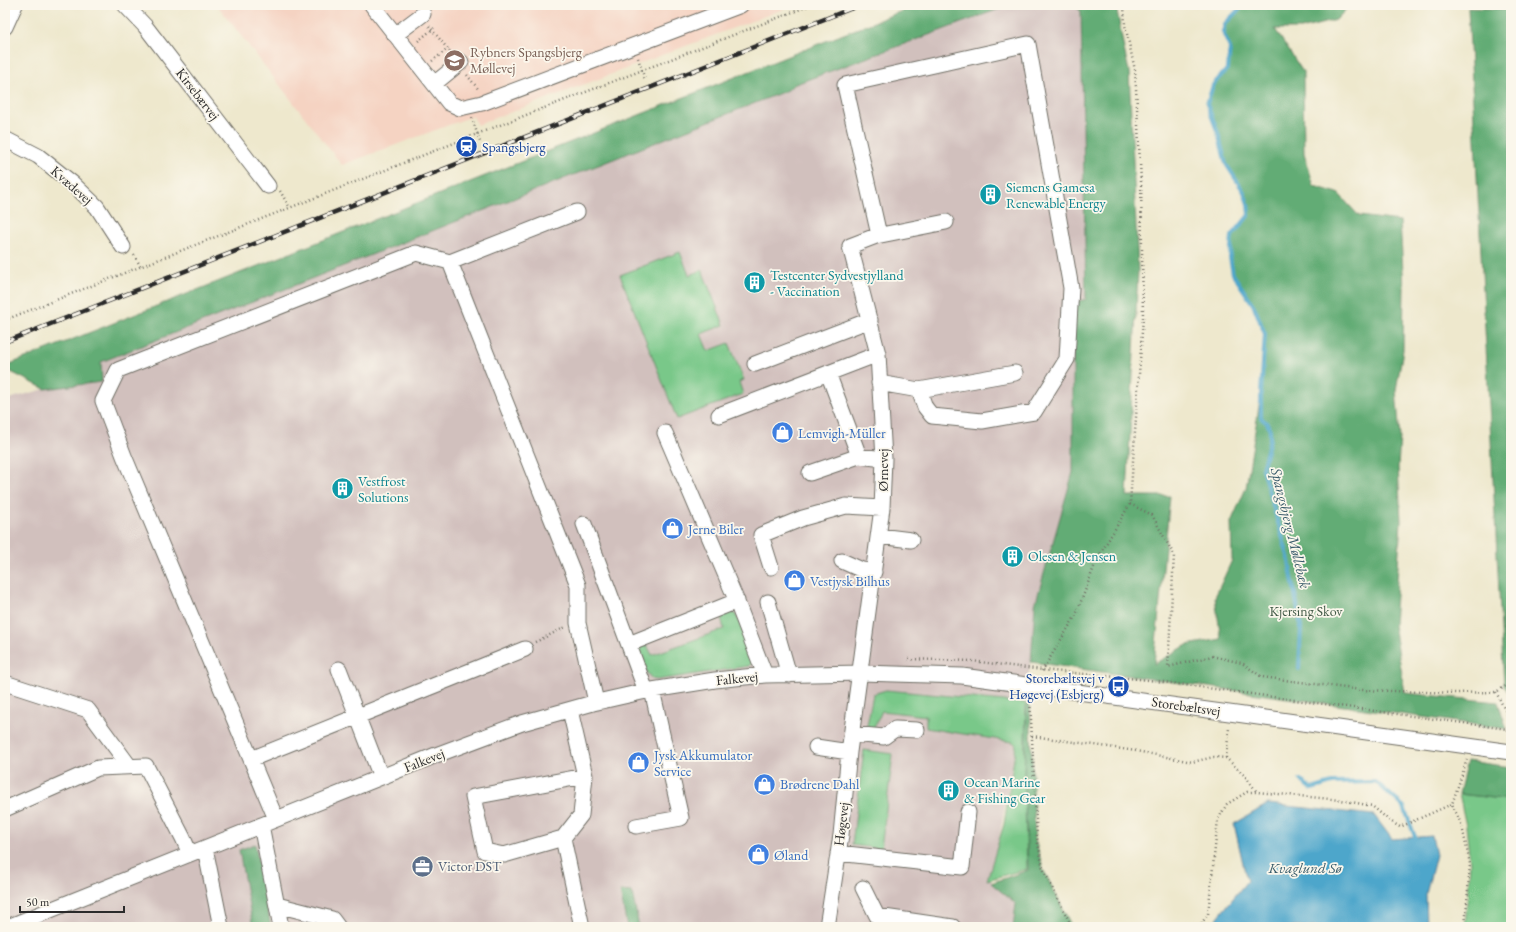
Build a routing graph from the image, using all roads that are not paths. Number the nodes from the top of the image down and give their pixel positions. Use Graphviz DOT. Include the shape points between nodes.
graph roads {
  1 [pos="15,5"];
  2 [pos="125,5"];
  3 [pos="372,5"];
  4 [pos="741,5"];
  5 [pos="422,14"];
  6 [pos="5,27"];
  7 [pos="400,31"];
  8 [pos="460,63"];
  9 [pos="439,80"];
  10 [pos="5,139"];
  11 [pos="268,186"];
  12 [pos="577,212"];
  13 [pos="946,222"];
  14 [pos="879,235"];
  15 [pos="123,247"];
  16 [pos="450,262"];
  17 [pos="870,320"];
  18 [pos="878,354"];
  19 [pos="755,364"];
  20 [pos="828,373"];
  21 [pos="1015,373"];
  22 [pos="879,383"];
  23 [pos="920,390"];
  24 [pos="719,415"];
  25 [pos="665,433"];
  26 [pos="860,456"];
  27 [pos="884,459"];
  28 [pos="810,473"];
  29 [pos="882,508"];
  30 [pos="584,524"];
  31 [pos="879,536"];
  32 [pos="911,540"];
  33 [pos="842,561"];
  34 [pos="771,567"];
  35 [pos="874,572"];
  36 [pos="737,601"];
  37 [pos="768,602"];
  38 [pos="629,644"];
  39 [pos="525,649"];
  40 [pos="339,668"];
  41 [pos="861,673"];
  42 [pos="765,675"];
  43 [pos="789,675"];
  44 [pos="5,683"];
  45 [pos="649,690"];
  46 [pos="596,702"];
  47 [pos="570,710"];
  48 [pos="357,716"];
  49 [pos="917,730"];
  50 [pos="852,734"];
  51 [pos="816,747"];
  52 [pos="849,752"];
  53 [pos="1511,752"];
  54 [pos="251,759"];
  55 [pos="130,767"];
  56 [pos="585,776"];
  57 [pos="381,777"];
  58 [pos="5,808"];
  59 [pos="968,812"];
  60 [pos="276,819"];
  61 [pos="261,825"];
  62 [pos="636,826"];
  63 [pos="563,838"];
  64 [pos="205,848"];
  65 [pos="838,853"];
  66 [pos="190,854"];
  67 [pos="863,888"];
  68 [pos="277,905"];
  69 [pos="8,927"];
  70 [pos="221,927"];
  71 [pos="281,927"];
  72 [pos="338,927"];
  73 [pos="582,927"];
  74 [pos="827,927"];
  75 [pos="953,927"];
  1 -- 6 [label="street"];
  2 -- 11 [label="street, Kirsebærvej" via="145,26"];
  3 -- 7 [label="street"];
  4 -- 9 [label="street" via="633,47 471,100 460,108 449,103"];
  5 -- 7 [label="street"];
  7 -- 9 [label="street" via="428,62"];
  8 -- 9 [label="street"];
  10 -- 15 [label="street, Kvædevej" via="38,156 72,183 97,207"];
  12 -- 16 [label="street"];
  13 -- 14 [label="street"];
  14 -- 17 [label="street, Ørnevej" via="850,246"];
  14 -- 23 [label="street" via="845,85 1028,44 1071,288 1067,359 1034,412 982,421 932,416 925,408"];
  16 -- 46 [label="street" via="578,586 578,622"];
  16 -- 54 [label="street" via="416,253 118,370 104,401 130,471"];
  17 -- 18 [label="street, Ørnevej"];
  17 -- 19 [label="street"];
  18 -- 20 [label="street"];
  18 -- 22 [label="street, Ørnevej"];
  20 -- 24 [label="street"];
  20 -- 26 [label="street"];
  21 -- 23 [label="street"];
  22 -- 23 [label="street"];
  22 -- 27 [label="street, Ørnevej"];
  25 -- 36 [label="street"];
  26 -- 27 [label="street"];
  26 -- 28 [label="street"];
  27 -- 29 [label="street, Ørnevej"];
  29 -- 31 [label="street, Ørnevej"];
  29 -- 34 [label="street" via="846,506 803,518 761,535"];
  30 -- 38 [label="street"];
  31 -- 32 [label="street"];
  31 -- 35 [label="street, Ørnevej"];
  33 -- 35 [label="street" via="862,570"];
  35 -- 41 [label="street, Ørnevej"];
  36 -- 38 [label="street"];
  36 -- 42 [label="street"];
  37 -- 43 [label="street"];
  38 -- 45 [label="street"];
  39 -- 48 [label="street"];
  40 -- 48 [label="street"];
  41 -- 43 [label="street, Falkevej"];
  41 -- 50 [label="street, Høgevej"];
  41 -- 53 [label="street, Storebæltsvej" via="962,676"];
  42 -- 43 [label="street, Falkevej"];
  42 -- 45 [label="street, Falkevej"];
  44 -- 55 [label="street" via="88,710"];
  45 -- 46 [label="street, Falkevej"];
  45 -- 62 [label="street" via="681,818"];
  46 -- 47 [label="street, Falkevej"];
  47 -- 56 [label="street"];
  47 -- 57 [label="street, Falkevej" via="522,723"];
  48 -- 54 [label="street"];
  48 -- 57 [label="street"];
  49 -- 50 [label="street" via="895,729 884,737"];
  50 -- 52 [label="street, Høgevej"];
  51 -- 52 [label="street"];
  52 -- 65 [label="street, Høgevej"];
  54 -- 60 [label="street"];
  55 -- 58 [label="street" via="98,768"];
  55 -- 66 [label="street" via="146,766"];
  56 -- 63 [label="street" via="582,815"];
  56 -- 63 [label="street" via="473,796 484,851 504,855"];
  57 -- 60 [label="street, Falkevej"];
  59 -- 65 [label="street" via="962,867"];
  60 -- 61 [label="street, Falkevej"];
  61 -- 64 [label="street, Falkevej"];
  61 -- 68 [label="street"];
  63 -- 73 [label="street"];
  64 -- 66 [label="street, Falkevej"];
  64 -- 70 [label="street"];
  65 -- 74 [label="street, Høgevej"];
  66 -- 69 [label="street, Falkevej"];
  67 -- 75 [label="street" via="877,916"];
  68 -- 71 [label="street"];
  68 -- 72 [label="street" via="332,919"];
}
